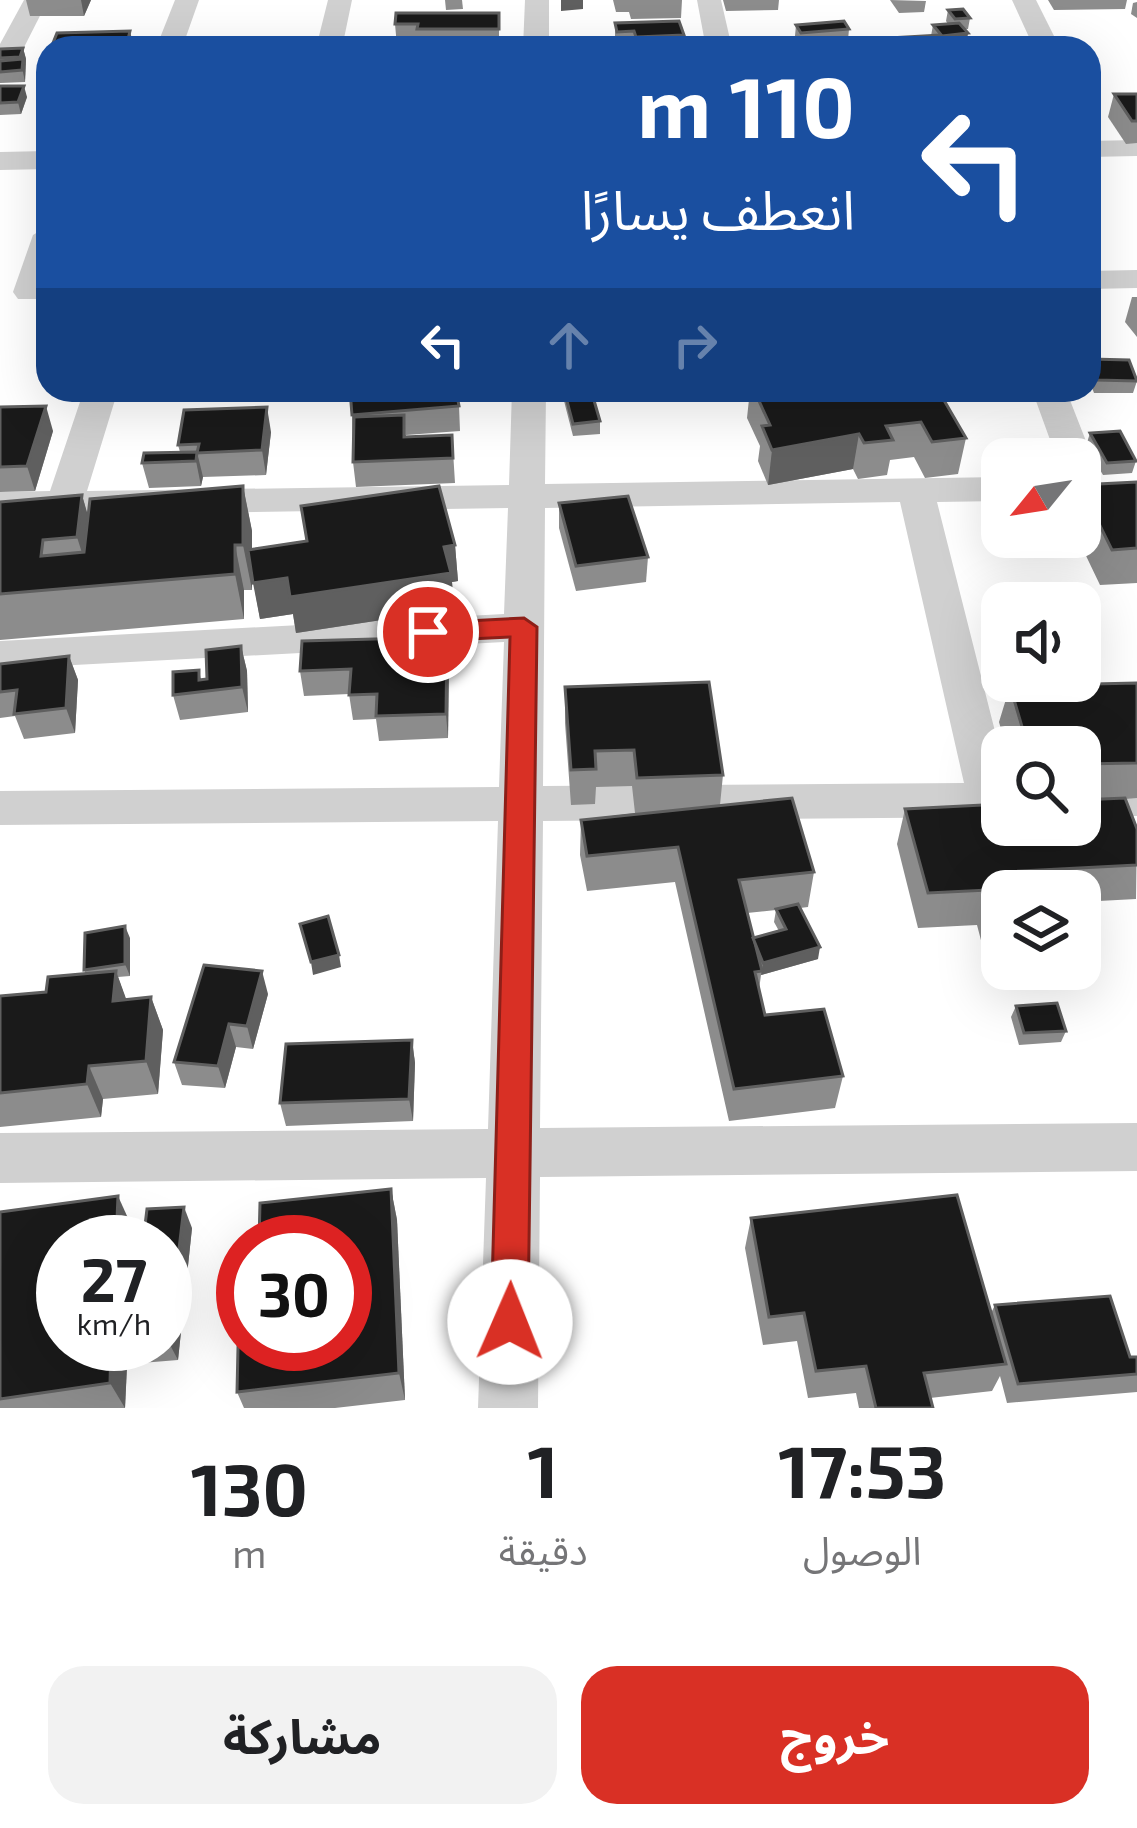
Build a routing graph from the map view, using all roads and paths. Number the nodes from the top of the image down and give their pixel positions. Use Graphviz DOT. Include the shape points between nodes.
graph roads {
  1 [pos="19,0"];
  2 [pos="36,0"];
  3 [pos="187,0"];
  4 [pos="340,0"];
  5 [pos="537,0"];
  6 [pos="709,0"];
  7 [pos="1024,0"];
  8 [pos="0,9"];
  9 [pos="174,36"];
  10 [pos="332,36"];
  11 [pos="536,36"];
  12 [pos="716,36"];
  13 [pos="1041,36"];
  14 [pos="0,69"];
  15 [pos="1101,145"];
  16 [pos="1137,148"];
  17 [pos="36,160"];
  18 [pos="0,161"];
  19 [pos="1137,279"];
  20 [pos="1101,280"];
  21 [pos="97,402"];
  22 [pos="529,402"];
  23 [pos="1054,402"];
  24 [pos="1068,438"];
  25 [pos="981,489"];
  26 [pos="916,490"];
  27 [pos="527,495"];
  28 [pos="65,503"];
  29 [pos="0,504"];
  30 [pos="524,627"];
  31 [pos="0,655"];
  32 [pos="981,742"];
  33 [pos="1101,799"];
  34 [pos="1137,799"];
  35 [pos="981,800"];
  36 [pos="521,802"];
  37 [pos="0,808"];
  38 [pos="1137,1147"];
  39 [pos="513,1151"];
  40 [pos="0,1158"];
  41 [pos="508,1408"];
  1 -- 8 [label="street"];
  2 -- 14 [label="street"];
  3 -- 9 [label="street"];
  4 -- 10 [label="street"];
  5 -- 11 [label="street"];
  6 -- 12 [label="street"];
  7 -- 13 [label="street"];
  15 -- 16 [label="street"];
  17 -- 18 [label="street"];
  19 -- 20 [label="street"];
  21 -- 28 [label="street"];
  22 -- 27 [label="street"];
  23 -- 24 [label="street"];
  25 -- 26 [label="street"];
  26 -- 27 [label="street"];
  26 -- 32 [label="street"];
  27 -- 28 [label="street"];
  27 -- 30 [label="street"];
  28 -- 29 [label="street"];
  30 -- 31 [label="street"];
  30 -- 36 [label="street"];
  33 -- 34 [label="street"];
  35 -- 36 [label="street"];
  36 -- 37 [label="street"];
  36 -- 39 [label="street"];
  38 -- 39 [label="street"];
  39 -- 40 [label="street"];
  39 -- 41 [label="street"];
}
